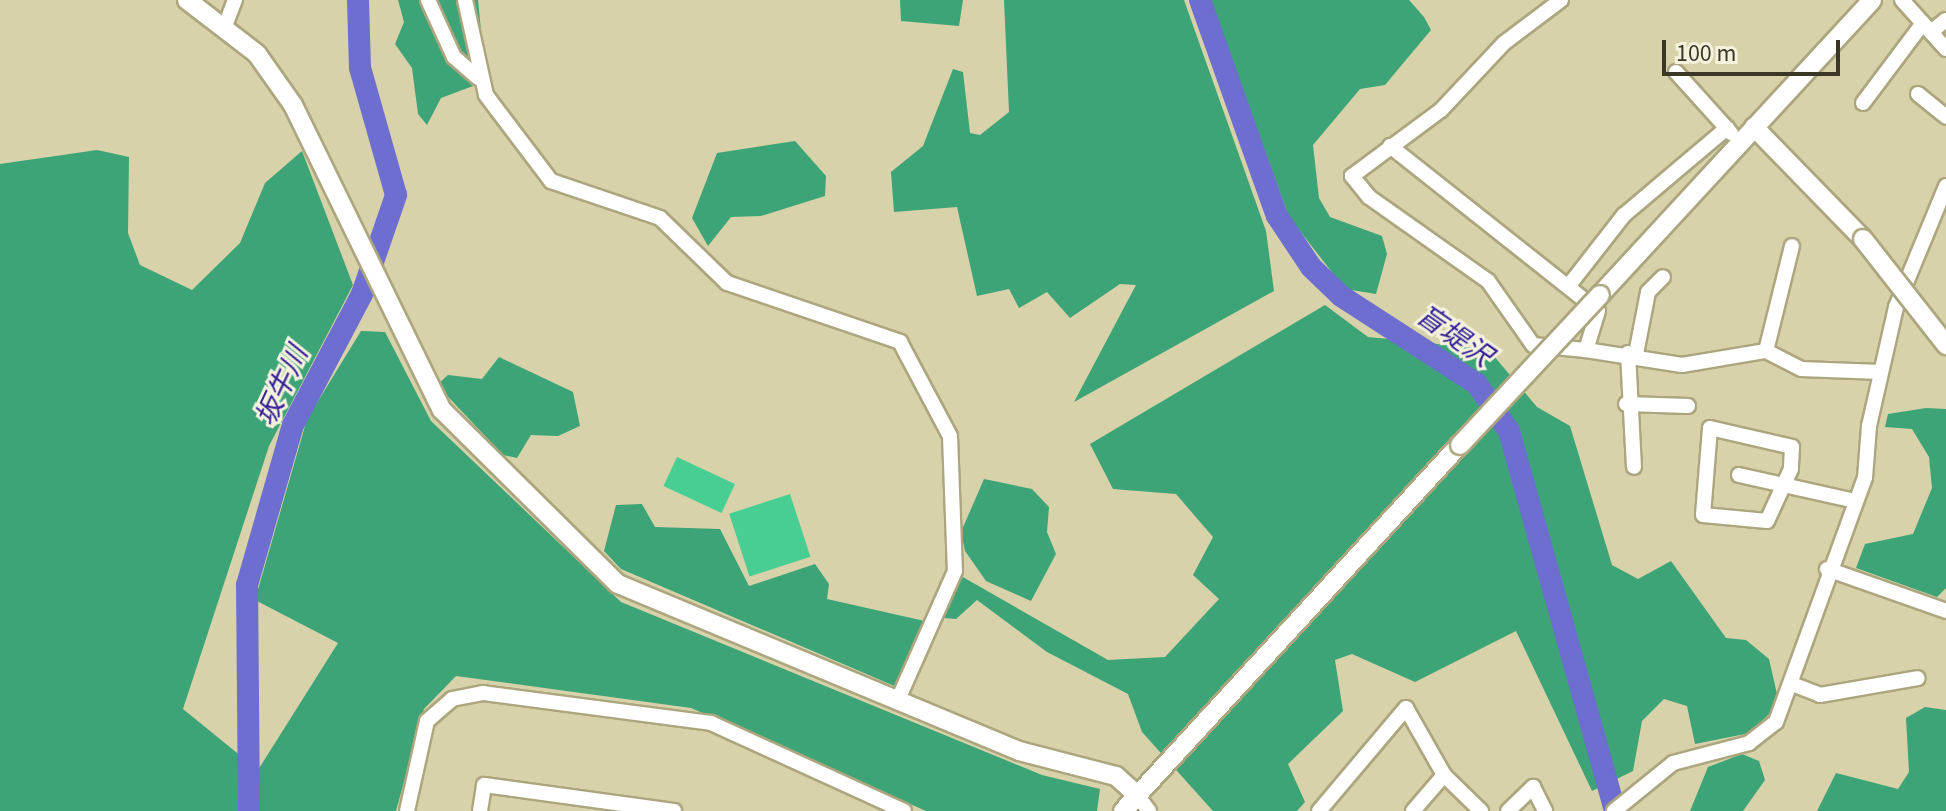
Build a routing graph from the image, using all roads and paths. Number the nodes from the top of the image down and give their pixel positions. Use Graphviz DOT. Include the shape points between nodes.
graph roads {
  1 [pos="187,0"];
  2 [pos="235,0"];
  3 [pos="428,0"];
  4 [pos="465,0"];
  5 [pos="1561,0"];
  6 [pos="1872,0"];
  7 [pos="1902,0"];
  8 [pos="1946,20"];
  9 [pos="225,26"];
  10 [pos="1927,28"];
  11 [pos="1946,49"];
  12 [pos="1676,72"];
  13 [pos="478,78"];
  14 [pos="1918,94"];
  15 [pos="1863,103"];
  16 [pos="1946,117"];
  17 [pos="1754,127"];
  18 [pos="1733,135"];
  19 [pos="1390,146"];
  20 [pos="1946,186"];
  21 [pos="1792,246"];
  22 [pos="1663,277"];
  23 [pos="1570,284"];
  24 [pos="1946,345"];
  25 [pos="1586,350"];
  26 [pos="1766,351"];
  27 [pos="1632,354"];
  28 [pos="1881,372"];
  29 [pos="1626,404"];
  30 [pos="1688,406"];
  31 [pos="1634,467"];
  32 [pos="1739,475"];
  33 [pos="1783,488"];
  34 [pos="1855,501"];
  35 [pos="1827,569"];
  36 [pos="1946,611"];
  37 [pos="1918,678"];
  38 [pos="1792,684"];
  39 [pos="897,702"];
  40 [pos="1444,775"];
  41 [pos="1137,795"];
  42 [pos="564,803"];
  43 [pos="407,811"];
  44 [pos="480,811"];
  45 [pos="674,811"];
  46 [pos="904,811"];
  47 [pos="1123,811"];
  48 [pos="1149,811"];
  49 [pos="1319,811"];
  50 [pos="1413,811"];
  51 [pos="1481,811"];
  52 [pos="1508,811"];
  53 [pos="1545,811"];
  54 [pos="1614,811"];
  1 -- 9 [label="street"];
  2 -- 9 [label="street"];
  3 -- 13 [label="street" via="454,57"];
  4 -- 13 [label="street"];
  5 -- 19 [label="street" via="1504,43 1441,110"];
  6 -- 17 [label="street"];
  7 -- 10 [label="street"];
  8 -- 10 [label="street"];
  9 -- 39 [label="street" via="257,54 293,105 425,386 473,443 618,584"];
  10 -- 11 [label="street"];
  10 -- 15 [label="street"];
  12 -- 18 [label="street"];
  13 -- 39 [label="street" via="513,139 551,181 660,218 727,283 900,342 950,436 955,571"];
  14 -- 16 [label="street"];
  17 -- 18 [label="street"];
  17 -- 24 [label="street, bridge" via="1863,239"];
  18 -- 23 [label="street" via="1624,215"];
  18 -- 41 [label="street, bridge" via="1600,295"];
  19 -- 23 [label="street"];
  19 -- 25 [label="street" via="1353,173 1369,197 1488,281 1533,345"];
  20 -- 28 [label="street" via="1896,307"];
  21 -- 26 [label="street"];
  22 -- 27 [label="street" via="1648,292"];
  23 -- 25 [label="street" via="1598,311"];
  25 -- 27 [label="street"];
  26 -- 27 [label="street" via="1714,365"];
  26 -- 28 [label="street" via="1801,369"];
  27 -- 29 [label="street"];
  28 -- 34 [label="street"];
  29 -- 30 [label="street"];
  29 -- 31 [label="street"];
  32 -- 33 [label="street"];
  33 -- 33 [label="street" via="1761,524 1703,515 1710,428 1792,447"];
  33 -- 34 [label="street"];
  34 -- 35 [label="street"];
  35 -- 36 [label="street"];
  35 -- 38 [label="street"];
  37 -- 38 [label="street" via="1820,695"];
  38 -- 54 [label="street" via="1760,737 1673,763"];
  39 -- 41 [label="street" via="1019,751 1116,776"];
  40 -- 49 [label="street" via="1406,708"];
  40 -- 50 [label="street"];
  40 -- 51 [label="street"];
  41 -- 47 [label="street"];
  41 -- 48 [label="street"];
  42 -- 44 [label="street" via="484,785"];
  42 -- 45 [label="street"];
  43 -- 46 [label="street" via="427,721 452,699 483,693 711,723"];
  52 -- 53 [label="street" via="1533,787"];
}
